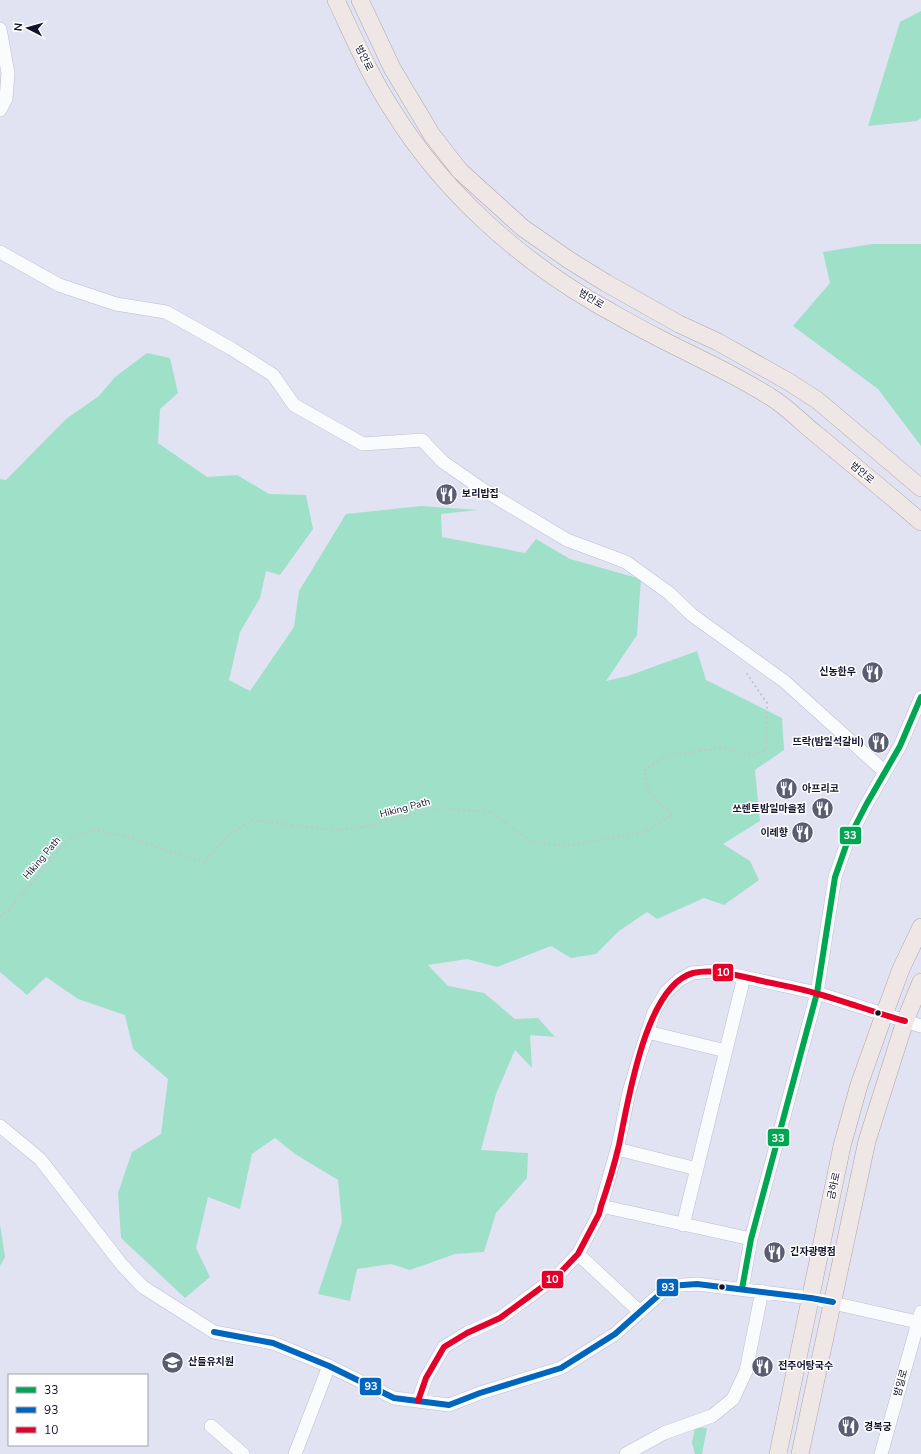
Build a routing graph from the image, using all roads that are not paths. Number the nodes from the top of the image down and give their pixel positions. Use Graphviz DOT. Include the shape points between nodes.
graph roads {
  1 [pos="336,0"];
  2 [pos="360,0"];
  3 [pos="0,29"];
  4 [pos="0,110"];
  5 [pos="0,252"];
  6 [pos="921,488"];
  7 [pos="921,522"];
  8 [pos="921,697"];
  9 [pos="885,772"];
  10 [pos="921,927"];
  11 [pos="744,977"];
  12 [pos="921,982"];
  13 [pos="817,993"];
  14 [pos="884,1015"];
  15 [pos="905,1021"];
  16 [pos="921,1026"];
  17 [pos="648,1032"];
  18 [pos="726,1051"];
  19 [pos="0,1126"];
  20 [pos="618,1149"];
  21 [pos="697,1169"];
  22 [pos="601,1206"];
  23 [pos="683,1225"];
  24 [pos="751,1239"];
  25 [pos="578,1254"];
  26 [pos="742,1289"];
  27 [pos="762,1291"];
  28 [pos="811,1298"];
  29 [pos="833,1302"];
  30 [pos="640,1312"];
  31 [pos="919,1317"];
  32 [pos="329,1366"];
  33 [pos="418,1401"];
  34 [pos="210,1426"];
  35 [pos="243,1454"];
  36 [pos="295,1454"];
  37 [pos="626,1454"];
  38 [pos="778,1454"];
  39 [pos="800,1454"];
  40 [pos="881,1454"];
  1 -- 7 [label="main road, 범안로" via="370,72 393,112 422,153 450,186 512,246 594,302 771,397"];
  2 -- 6 [label="main road" via="392,68 432,134 460,171 523,228 606,283 679,324 718,342 817,400"];
  3 -- 4 [label="street" via="8,74 6,99"];
  5 -- 9 [label="street" via="59,285 116,304 166,312 273,375 294,406 363,444 422,440 443,462 482,490 566,540 626,562 668,593 692,615 784,681"];
  8 -- 9 [label="street" via="900,746"];
  9 -- 13 [label="street" via="848,840 835,877"];
  10 -- 14 [label="main road, 금하로" via="901,969"];
  11 -- 13 [label="street"];
  11 -- 17 [label="street" via="713,971 692,973 679,980 666,992 654,1012"];
  11 -- 18 [label="street"];
  12 -- 15 [label="main road"];
  13 -- 14 [label="street"];
  13 -- 24 [label="street"];
  14 -- 15 [label="street"];
  14 -- 28 [label="main road, 금하로" via="859,1085 842,1146"];
  15 -- 16 [label="street"];
  15 -- 29 [label="main road" via="868,1141"];
  17 -- 18 [label="street"];
  17 -- 20 [label="street" via="629,1092"];
  18 -- 21 [label="street"];
  19 -- 32 [label="street" via="40,1159 122,1265 143,1287 214,1332 273,1343"];
  20 -- 21 [label="street"];
  20 -- 22 [label="street"];
  21 -- 23 [label="street"];
  22 -- 23 [label="street"];
  22 -- 25 [label="street"];
  23 -- 24 [label="street"];
  24 -- 26 [label="street"];
  25 -- 30 [label="street"];
  25 -- 33 [label="street" via="557,1276 500,1318 444,1347 426,1378"];
  26 -- 27 [label="street"];
  26 -- 30 [label="street" via="697,1284 669,1286"];
  27 -- 28 [label="street"];
  27 -- 37 [label="street" via="746,1371 733,1399 712,1416 664,1433"];
  28 -- 29 [label="street"];
  28 -- 38 [label="main road, 금하로"];
  29 -- 31 [label="street"];
  29 -- 39 [label="main road"];
  30 -- 33 [label="street" via="615,1334 561,1368 449,1405"];
  31 -- 40 [label="street, 밤일로"];
  32 -- 33 [label="street" via="394,1398"];
  32 -- 36 [label="street"];
  34 -- 35 [label="street"];
}
